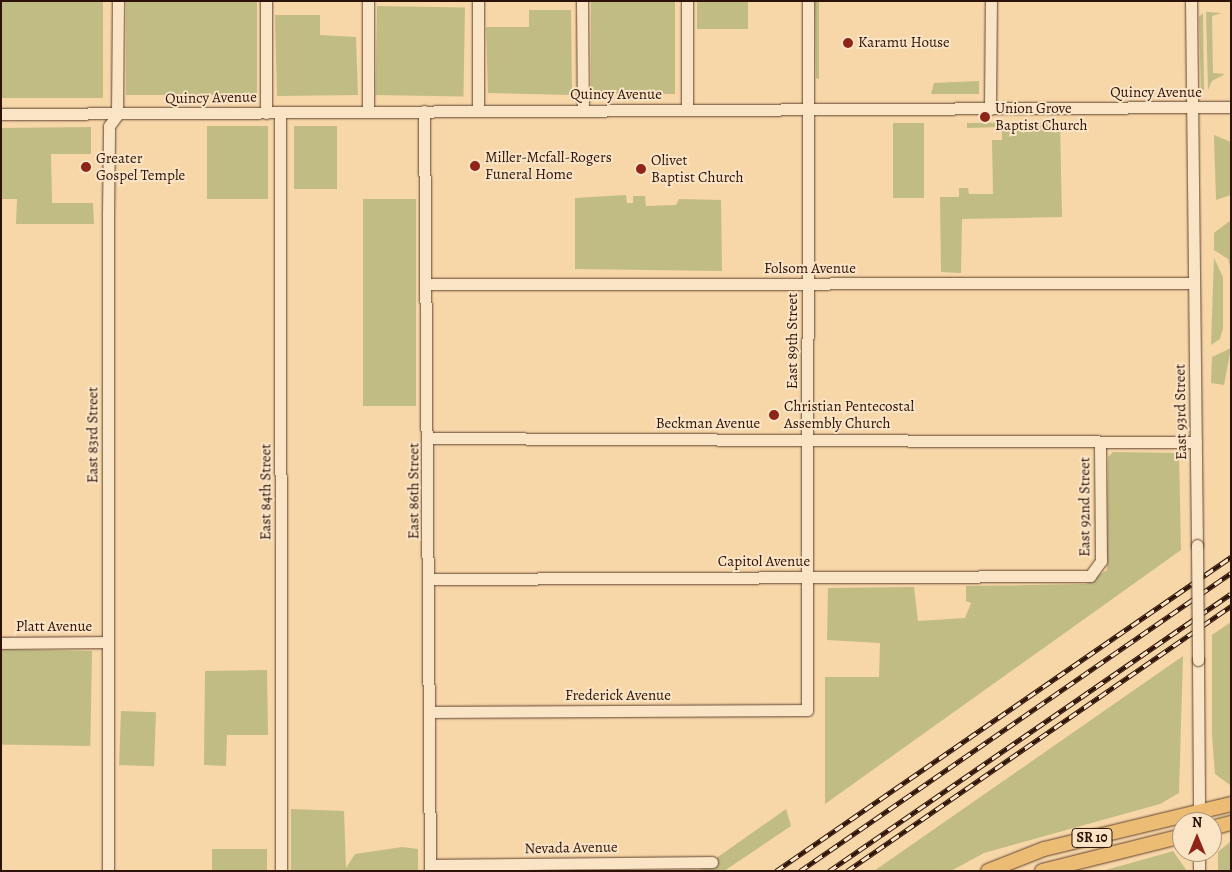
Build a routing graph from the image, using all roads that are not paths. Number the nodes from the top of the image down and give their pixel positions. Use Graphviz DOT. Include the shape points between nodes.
graph roads {
  1 [pos="118,1"];
  2 [pos="266,1"];
  3 [pos="368,1"];
  4 [pos="478,1"];
  5 [pos="582,1"];
  6 [pos="687,1"];
  7 [pos="808,1"];
  8 [pos="991,1"];
  9 [pos="1191,1"];
  10 [pos="1231,107"];
  11 [pos="1193,108"];
  12 [pos="478,109"];
  13 [pos="809,109"];
  14 [pos="990,109"];
  15 [pos="583,110"];
  16 [pos="687,110"];
  17 [pos="368,111"];
  18 [pos="424,111"];
  19 [pos="280,112"];
  20 [pos="266,113"];
  21 [pos="1,114"];
  22 [pos="117,115"];
  23 [pos="1194,283"];
  24 [pos="426,284"];
  25 [pos="808,284"];
  26 [pos="429,438"];
  27 [pos="808,441"];
  28 [pos="1100,442"];
  29 [pos="1196,442"];
  30 [pos="1098,571"];
  31 [pos="809,577"];
  32 [pos="429,579"];
  33 [pos="108,642"];
  34 [pos="1,643"];
  35 [pos="807,710"];
  36 [pos="429,712"];
  37 [pos="1231,804"];
  38 [pos="1198,812"];
  39 [pos="1209,812"];
  40 [pos="1172,822"];
  41 [pos="1172,838"];
  42 [pos="712,862"];
  43 [pos="430,868"];
  44 [pos="108,871"];
  45 [pos="281,871"];
  46 [pos="988,871"];
  47 [pos="1042,871"];
  1 -- 22 [label="street, East 83rd Street"];
  2 -- 20 [label="street"];
  3 -- 17 [label="street"];
  4 -- 12 [label="street"];
  5 -- 15 [label="street"];
  6 -- 16 [label="street"];
  7 -- 13 [label="street, East 89th Street"];
  8 -- 14 [label="street"];
  9 -- 11 [label="street, East 93rd Street"];
  10 -- 11 [label="street, Quincy Avenue"];
  11 -- 14 [label="street, Quincy Avenue"];
  11 -- 23 [label="street, East 93rd Street"];
  12 -- 15 [label="street, Quincy Avenue"];
  12 -- 18 [label="street, Quincy Avenue"];
  13 -- 14 [label="street, Quincy Avenue"];
  13 -- 16 [label="street, Quincy Avenue"];
  13 -- 25 [label="street, East 89th Street"];
  15 -- 16 [label="street, Quincy Avenue"];
  17 -- 18 [label="street, Quincy Avenue"];
  17 -- 19 [label="street, Quincy Avenue"];
  18 -- 24 [label="street, East 86th Street"];
  19 -- 20 [label="street, Quincy Avenue"];
  19 -- 45 [label="street, East 84th Street"];
  20 -- 22 [label="street, Quincy Avenue"];
  21 -- 22 [label="street, Quincy Avenue"];
  22 -- 33 [label="street, East 83rd Street" via="109,126"];
  23 -- 25 [label="street, Folsom Avenue"];
  23 -- 29 [label="street, East 93rd Street"];
  24 -- 25 [label="street, Folsom Avenue"];
  24 -- 26 [label="street, East 86th Street"];
  25 -- 27 [label="street, East 89th Street"];
  26 -- 27 [label="street, Beckman Avenue"];
  26 -- 32 [label="street, East 86th Street"];
  27 -- 28 [label="street, Beckman Avenue"];
  27 -- 31 [label="street, East 89th Street"];
  28 -- 29 [label="street, Beckman Avenue"];
  28 -- 30 [label="street, East 92nd Street"];
  29 -- 38 [label="street, East 93rd Street, bridge"];
  30 -- 31 [label="street, Capitol Avenue" via="1090,576"];
  31 -- 32 [label="street, Capitol Avenue"];
  31 -- 35 [label="street, East 89th Street"];
  32 -- 36 [label="street, East 86th Street"];
  33 -- 34 [label="street, Platt Avenue"];
  33 -- 44 [label="street, East 83rd Street"];
  35 -- 36 [label="street, Frederick Avenue"];
  36 -- 43 [label="street, East 86th Street"];
  37 -- 39 [label="main road, SR 10"];
  40 -- 46 [label="main road, SR 10" via="1044,849"];
  41 -- 47 [label="main road, SR 10"];
  42 -- 43 [label="street, Nevada Avenue"];
}
